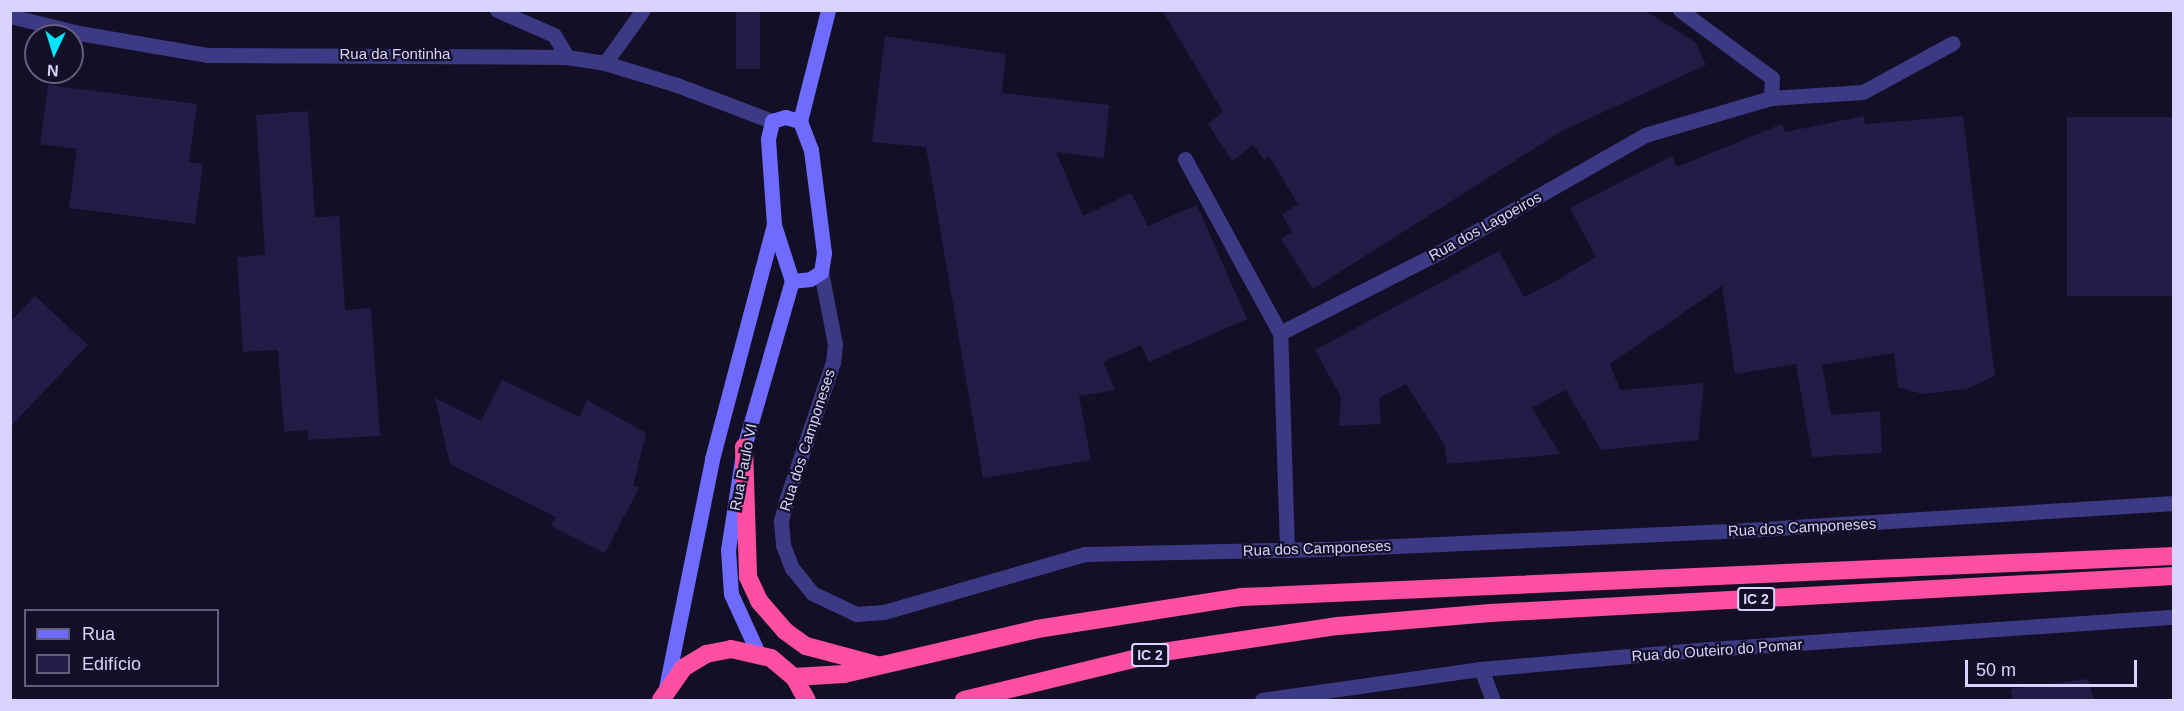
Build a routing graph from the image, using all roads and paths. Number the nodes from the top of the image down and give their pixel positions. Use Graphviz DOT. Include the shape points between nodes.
graph roads {
  1 [pos="497,10"];
  2 [pos="643,10"];
  3 [pos="828,10"];
  4 [pos="1680,10"];
  5 [pos="10,16"];
  6 [pos="1953,42"];
  7 [pos="567,57"];
  8 [pos="605,63"];
  9 [pos="1771,98"];
  10 [pos="772,121"];
  11 [pos="800,121"];
  12 [pos="1185,159"];
  13 [pos="774,225"];
  14 [pos="821,272"];
  15 [pos="792,281"];
  16 [pos="1280,333"];
  17 [pos="744,447"];
  18 [pos="2174,503"];
  19 [pos="1287,550"];
  20 [pos="2174,556"];
  21 [pos="2174,576"];
  22 [pos="2174,617"];
  23 [pos="758,653"];
  24 [pos="884,667"];
  25 [pos="1481,669"];
  26 [pos="794,677"];
  27 [pos="664,694"];
  28 [pos="1288,698"];
  29 [pos="807,700"];
  30 [pos="964,700"];
  31 [pos="1262,700"];
  32 [pos="1493,700"];
  1 -- 7 [label="street" via="554,35"];
  2 -- 8 [label="street"];
  3 -- 11 [label="main road"];
  4 -- 9 [label="street" via="1772,78"];
  5 -- 7 [label="street, Rua da Fontinha" via="79,33 208,55"];
  6 -- 9 [label="street, Rua dos Lagoeiros" via="1863,92"];
  7 -- 8 [label="street, Rua da Fontinha"];
  8 -- 10 [label="street, Rua da Fontinha"];
  9 -- 16 [label="street, Rua dos Lagoeiros" via="1645,135 1440,252"];
  10 -- 11 [label="main road" via="785,117"];
  10 -- 13 [label="main road" via="768,139"];
  11 -- 14 [label="main road" via="812,150 819,196 824,253"];
  12 -- 16 [label="street"];
  13 -- 15 [label="main road"];
  13 -- 27 [label="main road" via="712,459"];
  14 -- 15 [label="main road" via="810,279"];
  14 -- 19 [label="street, Rua dos Camponeses" via="835,344 833,362 781,521 783,545 792,568 812,593 856,614 884,612 1085,554"];
  15 -- 17 [label="main road, Rua Paulo VI"];
  16 -- 19 [label="street"];
  17 -- 23 [label="main road, Rua Paulo VI" via="727,571 731,594"];
  17 -- 24 [label="highway" via="747,577 759,602 785,631 806,646"];
  18 -- 19 [label="street, Rua dos Camponeses" via="1758,530"];
  20 -- 24 [label="highway, IC 2" via="1241,597 1037,629"];
  21 -- 30 [label="highway, IC 2" via="1490,613 1338,626 1151,654"];
  22 -- 25 [label="street, Rua do Outeiro do Pomar"];
  23 -- 26 [label="highway"];
  23 -- 27 [label="highway" via="731,649 706,654 683,668"];
  24 -- 26 [label="highway, IC 2"];
  25 -- 28 [label="street, Rua do Outeiro do Pomar"];
  25 -- 32 [label="street"];
  26 -- 29 [label="highway"];
  28 -- 31 [label="street, Rua do Outeiro do Pomar"];
}
